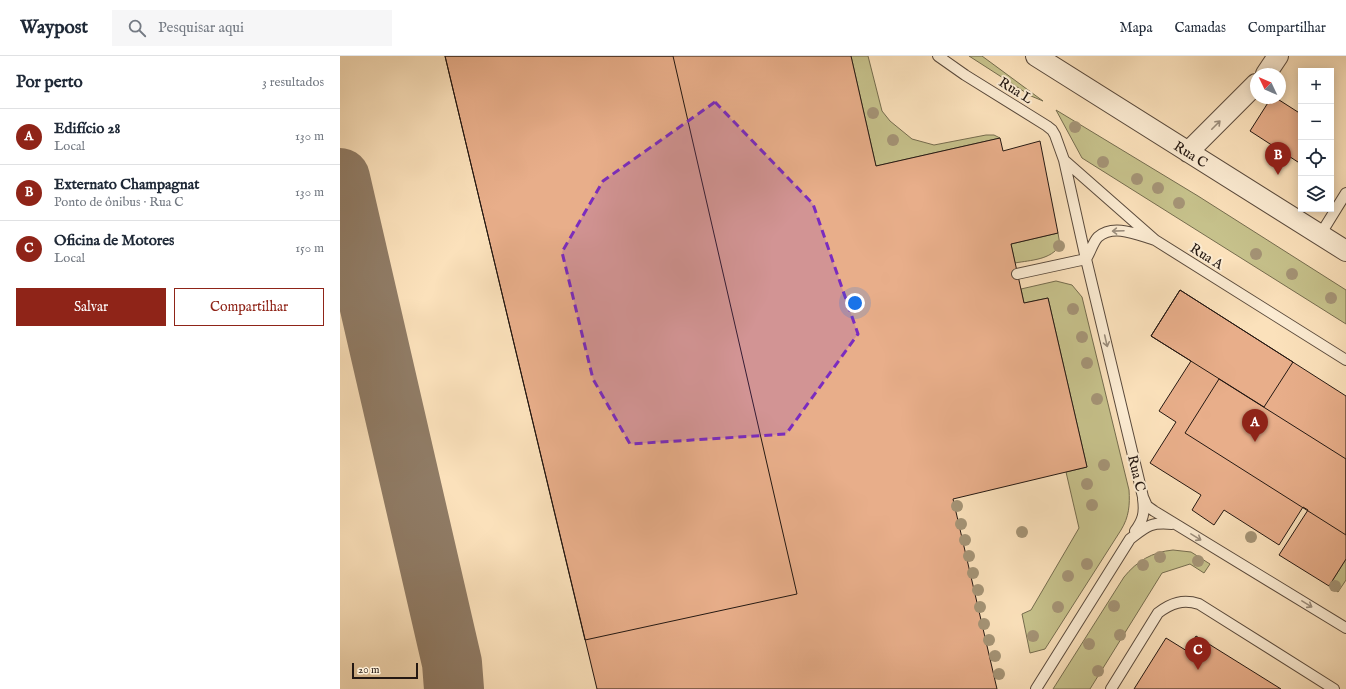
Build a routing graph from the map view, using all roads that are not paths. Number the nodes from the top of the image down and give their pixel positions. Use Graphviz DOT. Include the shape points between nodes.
graph roads {
  1 [pos="938,56"];
  2 [pos="1036,56"];
  3 [pos="1278,56"];
  4 [pos="1270,68"];
  5 [pos="1250,90"];
  6 [pos="1188,152"];
  7 [pos="1064,160"];
  8 [pos="1346,193"];
  9 [pos="1320,235"];
  10 [pos="1156,240"];
  11 [pos="1346,251"];
  12 [pos="1086,259"];
  13 [pos="1017,274"];
  14 [pos="1346,360"];
  15 [pos="1143,497"];
  16 [pos="1174,524"];
  17 [pos="1130,539"];
  18 [pos="1346,628"];
  19 [pos="1036,689"];
  20 [pos="1111,689"];
  21 [pos="1334,689"];
  1 -- 7 [label="lane, Rua L" via="1052,130"];
  2 -- 6 [label="street, Rua C"];
  3 -- 4 [label="street"];
  6 -- 5 [label="street, one-way"];
  6 -- 9 [label="street, Rua C"];
  7 -- 10 [label="lane, Rua A"];
  7 -- 12 [label="lane, Rua C"];
  8 -- 9 [label="lane"];
  9 -- 11 [label="street, Rua C"];
  10 -- 12 [label="lane, one-way" via="1121,230 1108,232 1098,237"];
  10 -- 14 [label="lane, Rua A"];
  12 -- 13 [label="lane"];
  12 -- 15 [label="lane, Rua C, one-way"];
  15 -- 16 [label="lane, Rua C" via="1147,506"];
  15 -- 17 [label="lane" via="1142,521"];
  16 -- 17 [label="lane" via="1158,522"];
  16 -- 18 [label="lane, Rua C, one-way"];
  17 -- 19 [label="lane"];
  20 -- 21 [label="lane" via="1158,613 1167,606 1184,601 1199,604"];
}
